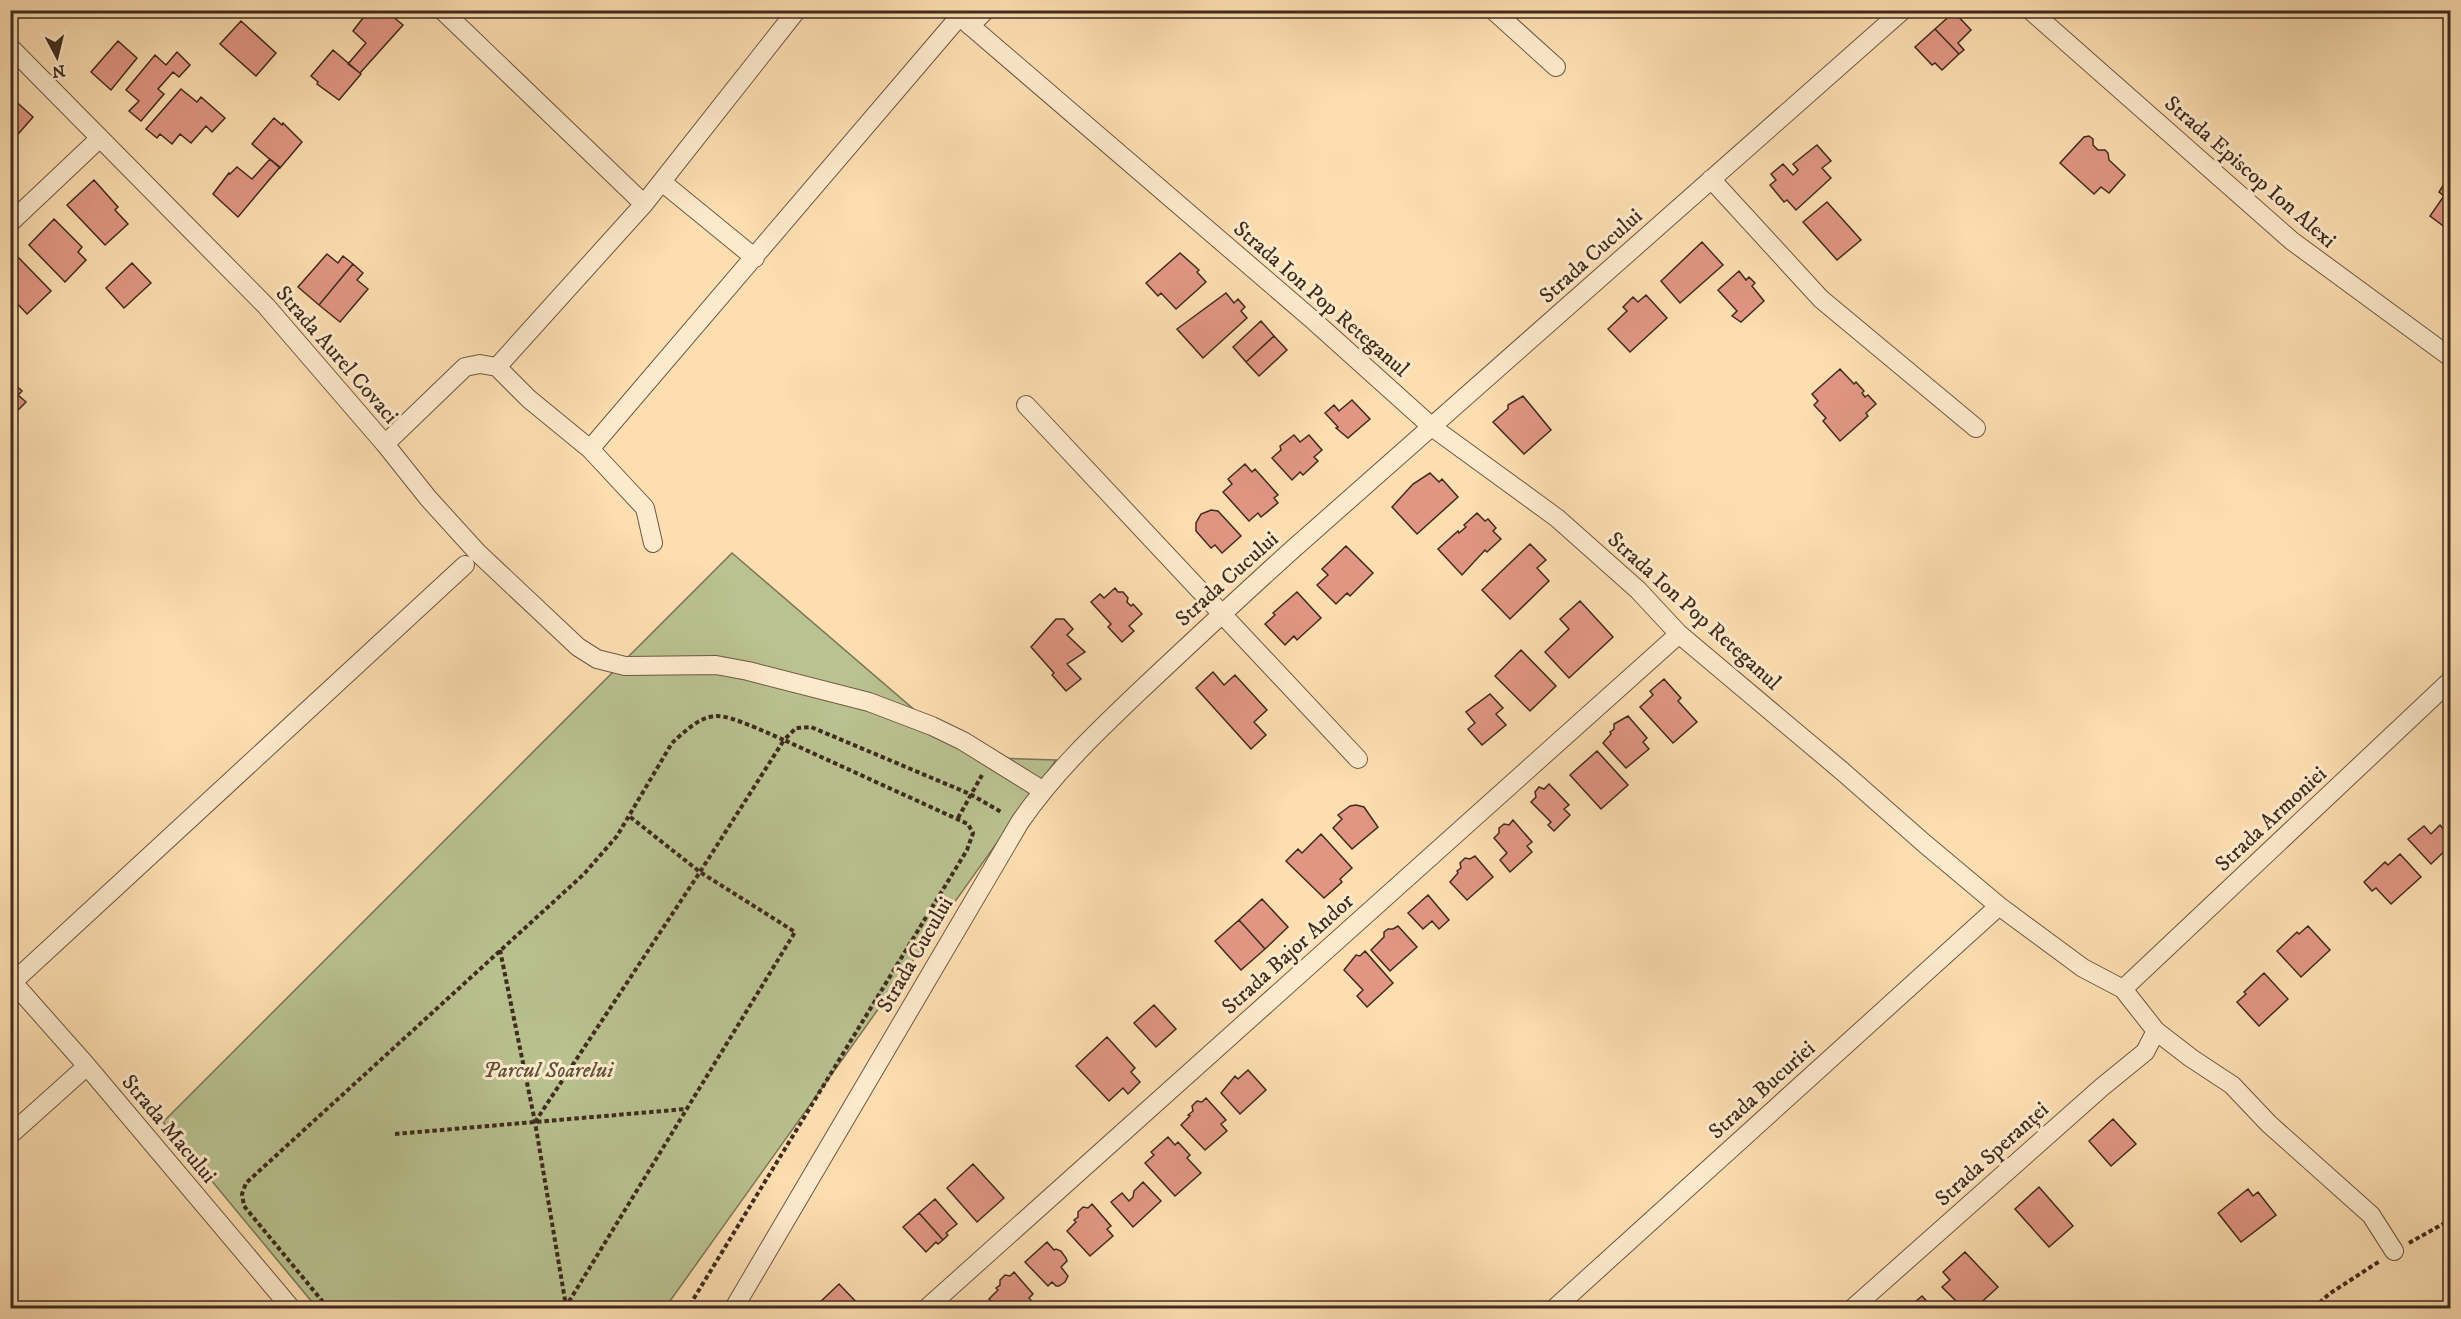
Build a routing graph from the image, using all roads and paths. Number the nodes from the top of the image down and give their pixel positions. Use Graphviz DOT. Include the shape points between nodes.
graph roads {
  1 [pos="442,10"];
  2 [pos="797,10"];
  3 [pos="986,10"];
  4 [pos="1493,10"];
  5 [pos="1903,10"];
  6 [pos="2030,10"];
  7 [pos="960,18"];
  8 [pos="10,47"];
  9 [pos="1556,67"];
  10 [pos="100,138"];
  11 [pos="1711,179"];
  12 [pos="662,182"];
  13 [pos="644,204"];
  14 [pos="10,223"];
  15 [pos="755,258"];
  16 [pos="2451,357"];
  17 [pos="497,367"];
  18 [pos="1026,405"];
  19 [pos="1432,427"];
  20 [pos="1976,428"];
  21 [pos="385,444"];
  22 [pos="590,449"];
  23 [pos="653,543"];
  24 [pos="465,565"];
  25 [pos="1221,614"];
  26 [pos="1679,634"];
  27 [pos="2451,681"];
  28 [pos="784,740"];
  29 [pos="992,759"];
  30 [pos="1358,759"];
  31 [pos="1042,790"];
  32 [pos="970,794"];
  33 [pos="629,816"];
  34 [pos="958,818"];
  35 [pos="1020,822"];
  36 [pos="700,872"];
  37 [pos="1999,906"];
  38 [pos="500,950"];
  39 [pos="12,981"];
  40 [pos="2123,989"];
  41 [pos="2156,1031"];
  42 [pos="87,1066"];
  43 [pos="687,1109"];
  44 [pos="535,1122"];
  45 [pos="395,1134"];
  46 [pos="10,1135"];
  47 [pos="2394,1251"];
  48 [pos="291,1308"];
  49 [pos="328,1308"];
  50 [pos="566,1308"];
  51 [pos="688,1308"];
  52 [pos="734,1308"];
  53 [pos="927,1308"];
  54 [pos="1555,1308"];
  55 [pos="1853,1308"];
  1 -- 13 [label="street"];
  2 -- 12 [label="street"];
  3 -- 7 [label="street"];
  4 -- 9 [label="street"];
  5 -- 11 [label="street, Strada Cucului"];
  6 -- 16 [label="street, Strada Episcop Ion Alexi" via="2292,241"];
  7 -- 15 [label="street"];
  7 -- 19 [label="street, Strada Ion Pop Reteganul"];
  8 -- 10 [label="street, Strada Aurel Covaci"];
  10 -- 14 [label="street"];
  10 -- 21 [label="street, Strada Aurel Covaci" via="266,306"];
  11 -- 19 [label="street, Strada Cucului"];
  11 -- 20 [label="street" via="1821,299"];
  12 -- 13 [label="street"];
  12 -- 15 [label="street"];
  13 -- 17 [label="street"];
  15 -- 22 [label="street"];
  17 -- 21 [label="street, Strada Aurel Covaci" via="480,363 465,367"];
  17 -- 22 [label="street"];
  18 -- 25 [label="street"];
  19 -- 25 [label="street, Strada Cucului"];
  19 -- 26 [label="street, Strada Ion Pop Reteganul" via="1557,518 1638,590"];
  21 -- 29 [label="street" via="477,552 578,647 597,658 625,666 716,665 748,670 869,702 932,726"];
  22 -- 23 [label="street" via="645,508"];
  24 -- 39 [label="street"];
  25 -- 30 [label="street"];
  25 -- 31 [label="street, Strada Cucului" via="1076,752"];
  26 -- 37 [label="street, Strada Ion Pop Reteganul"];
  26 -- 53 [label="street, Strada Bajor Andor"];
  27 -- 40 [label="street, Strada Armoniei"];
  28 -- 32 [label="path" via="796,728 811,727"];
  28 -- 33 [label="path" via="717,716 700,722 672,743"];
  28 -- 34 [label="path"];
  28 -- 36 [label="path"];
  29 -- 31 [label="street"];
  29 -- 32 [label="path"];
  31 -- 35 [label="street, Strada Cucului"];
  32 -- 34 [label="path"];
  32 -- 35 [label="path"];
  33 -- 36 [label="path"];
  33 -- 38 [label="path" via="584,874"];
  34 -- 51 [label="path" via="969,824 973,833 967,850"];
  35 -- 52 [label="street, Strada Cucului"];
  36 -- 43 [label="path" via="795,932"];
  36 -- 44 [label="path"];
  37 -- 40 [label="street, Strada Ion Pop Reteganul" via="2083,968"];
  37 -- 54 [label="street, Strada Bucuriei"];
  38 -- 44 [label="path"];
  38 -- 49 [label="path" via="246,1183 242,1194 244,1206"];
  39 -- 42 [label="street, Strada Macului"];
  40 -- 41 [label="street, Strada Ion Pop Reteganul"];
  41 -- 47 [label="street, Strada Ion Pop Reteganul" via="2232,1085 2269,1124 2371,1215"];
  41 -- 55 [label="street, Strada Speranței" via="2145,1052"];
  42 -- 46 [label="street"];
  42 -- 48 [label="street, Strada Macului"];
  43 -- 44 [label="path"];
  43 -- 50 [label="path"];
  44 -- 45 [label="path"];
  44 -- 50 [label="path"];
}
